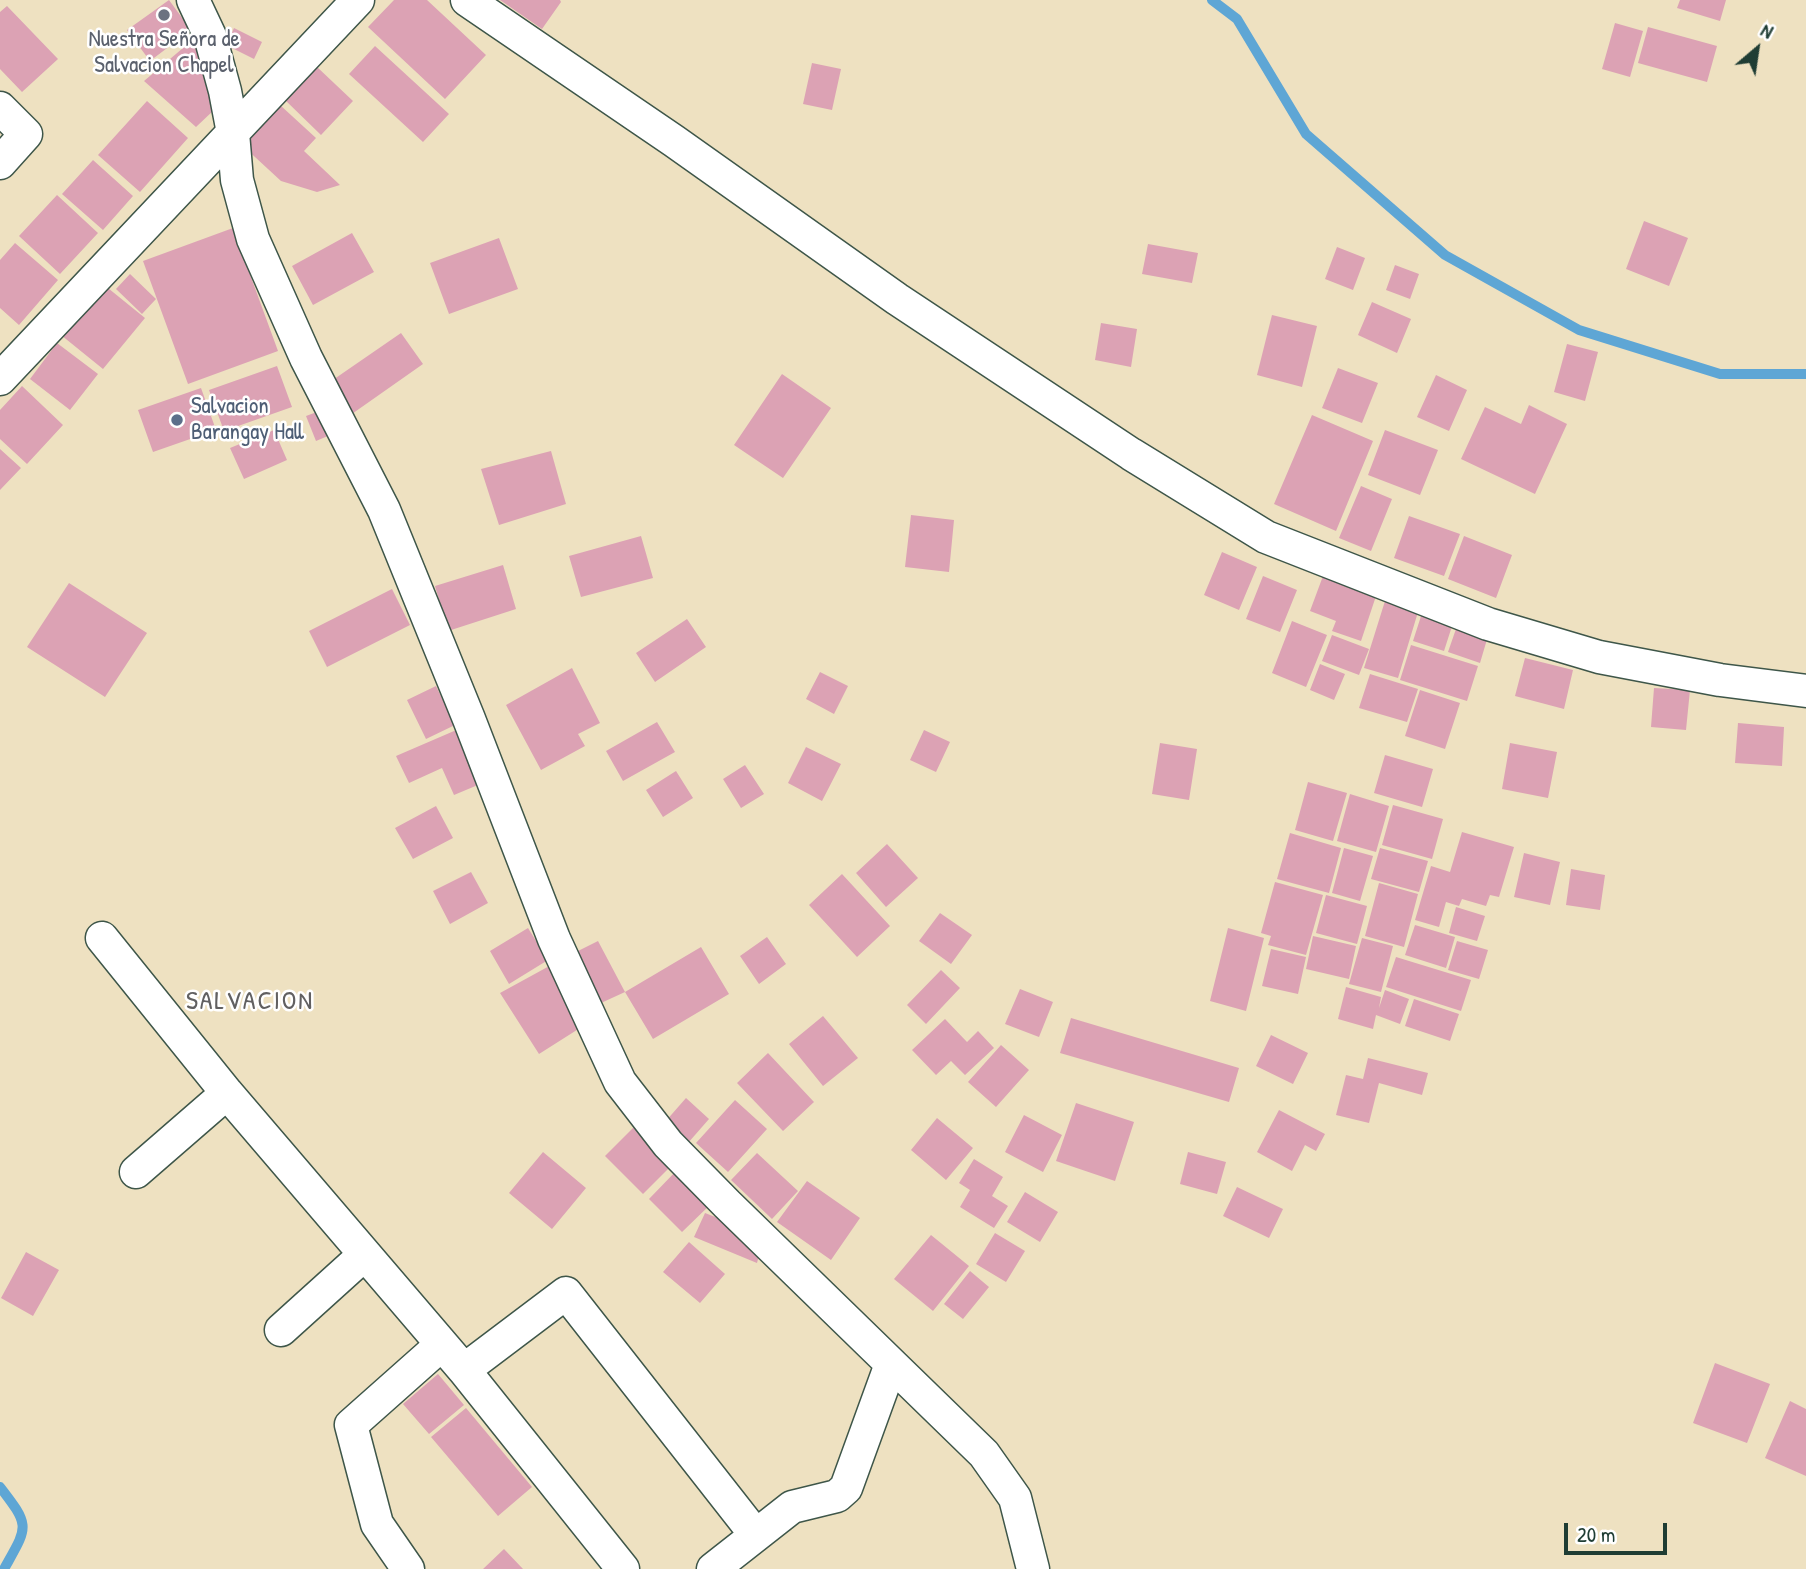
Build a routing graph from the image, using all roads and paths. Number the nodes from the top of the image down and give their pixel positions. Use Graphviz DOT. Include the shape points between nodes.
graph roads {
  1 [pos="193,0"];
  2 [pos="358,0"];
  3 [pos="467,0"];
  4 [pos="0,107"];
  5 [pos="233,133"];
  6 [pos="0,163"];
  7 [pos="0,379"];
  8 [pos="1806,691"];
  9 [pos="102,938"];
  10 [pos="227,1093"];
  11 [pos="136,1172"];
  12 [pos="364,1255"];
  13 [pos="281,1329"];
  14 [pos="440,1346"];
  15 [pos="891,1364"];
  16 [pos="464,1370"];
  17 [pos="755,1534"];
  18 [pos="610,1565"];
  19 [pos="408,1569"];
  20 [pos="713,1569"];
  21 [pos="1033,1569"];
  1 -- 5 [label="street" via="210,36"];
  2 -- 5 [label="street"];
  3 -- 8 [label="street" via="897,299 1266,537 1488,624 1600,657"];
  4 -- 6 [label="street" via="26,134"];
  5 -- 7 [label="street"];
  5 -- 15 [label="street" via="237,180 253,239 306,358 384,510 554,939 620,1082 668,1144"];
  9 -- 10 [label="street"];
  10 -- 11 [label="street"];
  10 -- 12 [label="street"];
  12 -- 13 [label="street"];
  12 -- 14 [label="street"];
  14 -- 16 [label="street"];
  14 -- 19 [label="street" via="351,1425 377,1524"];
  15 -- 17 [label="street" via="846,1488 837,1496 792,1507"];
  15 -- 21 [label="street" via="984,1454 1015,1498"];
  16 -- 17 [label="street" via="566,1293"];
  16 -- 18 [label="street"];
  17 -- 20 [label="street"];
}
